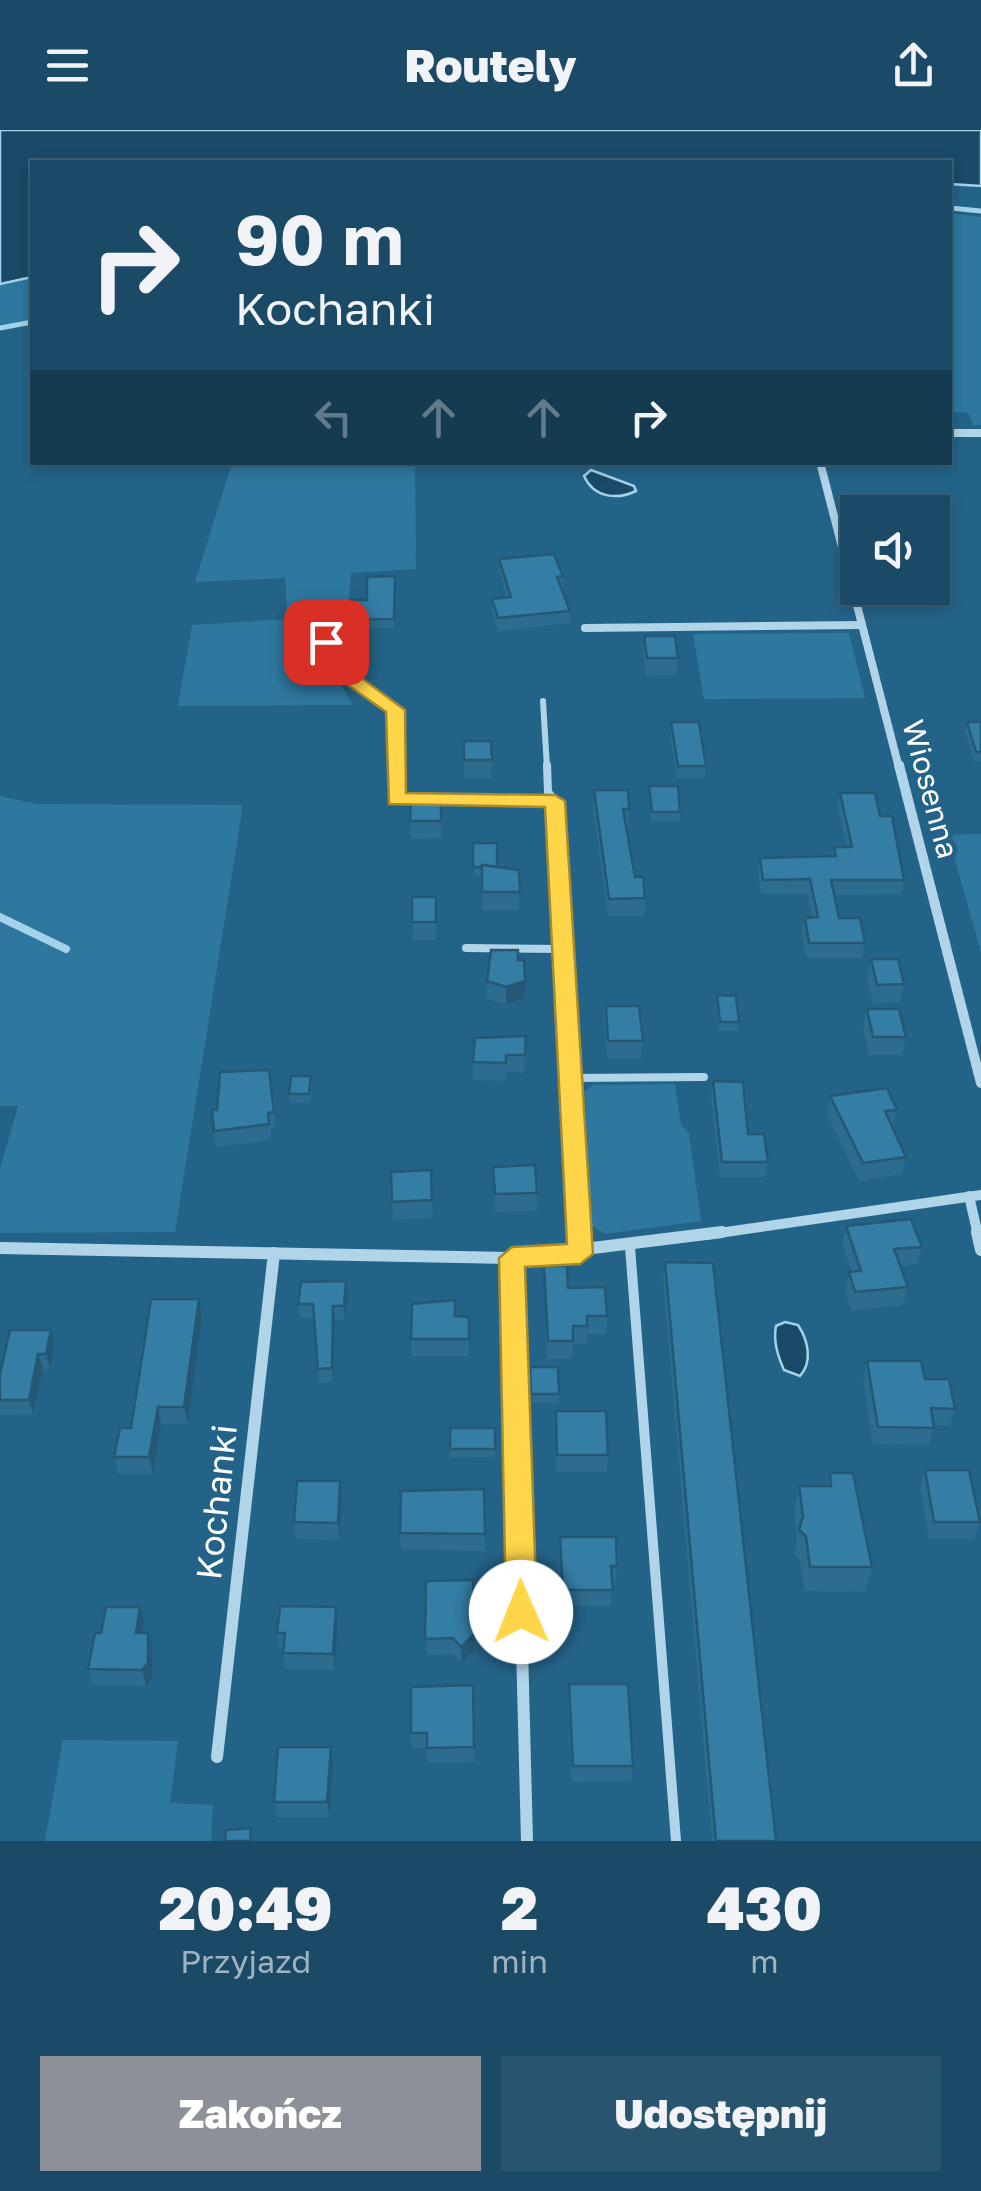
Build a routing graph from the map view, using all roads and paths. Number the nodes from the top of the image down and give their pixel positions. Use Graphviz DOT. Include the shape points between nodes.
graph roads {
  1 [pos="952,433"];
  2 [pos="981,433"];
  3 [pos="821,465"];
  4 [pos="315,615"];
  5 [pos="862,624"];
  6 [pos="585,628"];
  7 [pos="543,702"];
  8 [pos="555,801"];
  9 [pos="466,948"];
  10 [pos="563,949"];
  11 [pos="704,1077"];
  12 [pos="571,1078"];
  13 [pos="981,1083"];
  14 [pos="975,1196"];
  15 [pos="630,1246"];
  16 [pos="0,1248"];
  17 [pos="981,1250"];
  18 [pos="274,1254"];
  19 [pos="580,1254"];
  20 [pos="512,1258"];
  21 [pos="217,1757"];
  22 [pos="527,1841"];
  23 [pos="676,1841"];
  1 -- 2 [label="street"];
  3 -- 5 [label="street, Wiosenna"];
  4 -- 8 [label="street" via="337,669 396,710 396,799"];
  5 -- 6 [label="street"];
  5 -- 13 [label="street, Wiosenna"];
  7 -- 8 [label="lane" via="548,792"];
  8 -- 10 [label="street"];
  9 -- 10 [label="lane"];
  10 -- 12 [label="street"];
  11 -- 12 [label="lane"];
  12 -- 19 [label="street"];
  14 -- 15 [label="street"];
  14 -- 17 [label="street"];
  15 -- 19 [label="street"];
  15 -- 23 [label="lane"];
  16 -- 18 [label="street"];
  18 -- 20 [label="street"];
  18 -- 21 [label="street, Kochanki"];
  19 -- 20 [label="street"];
  20 -- 22 [label="street"];
}
